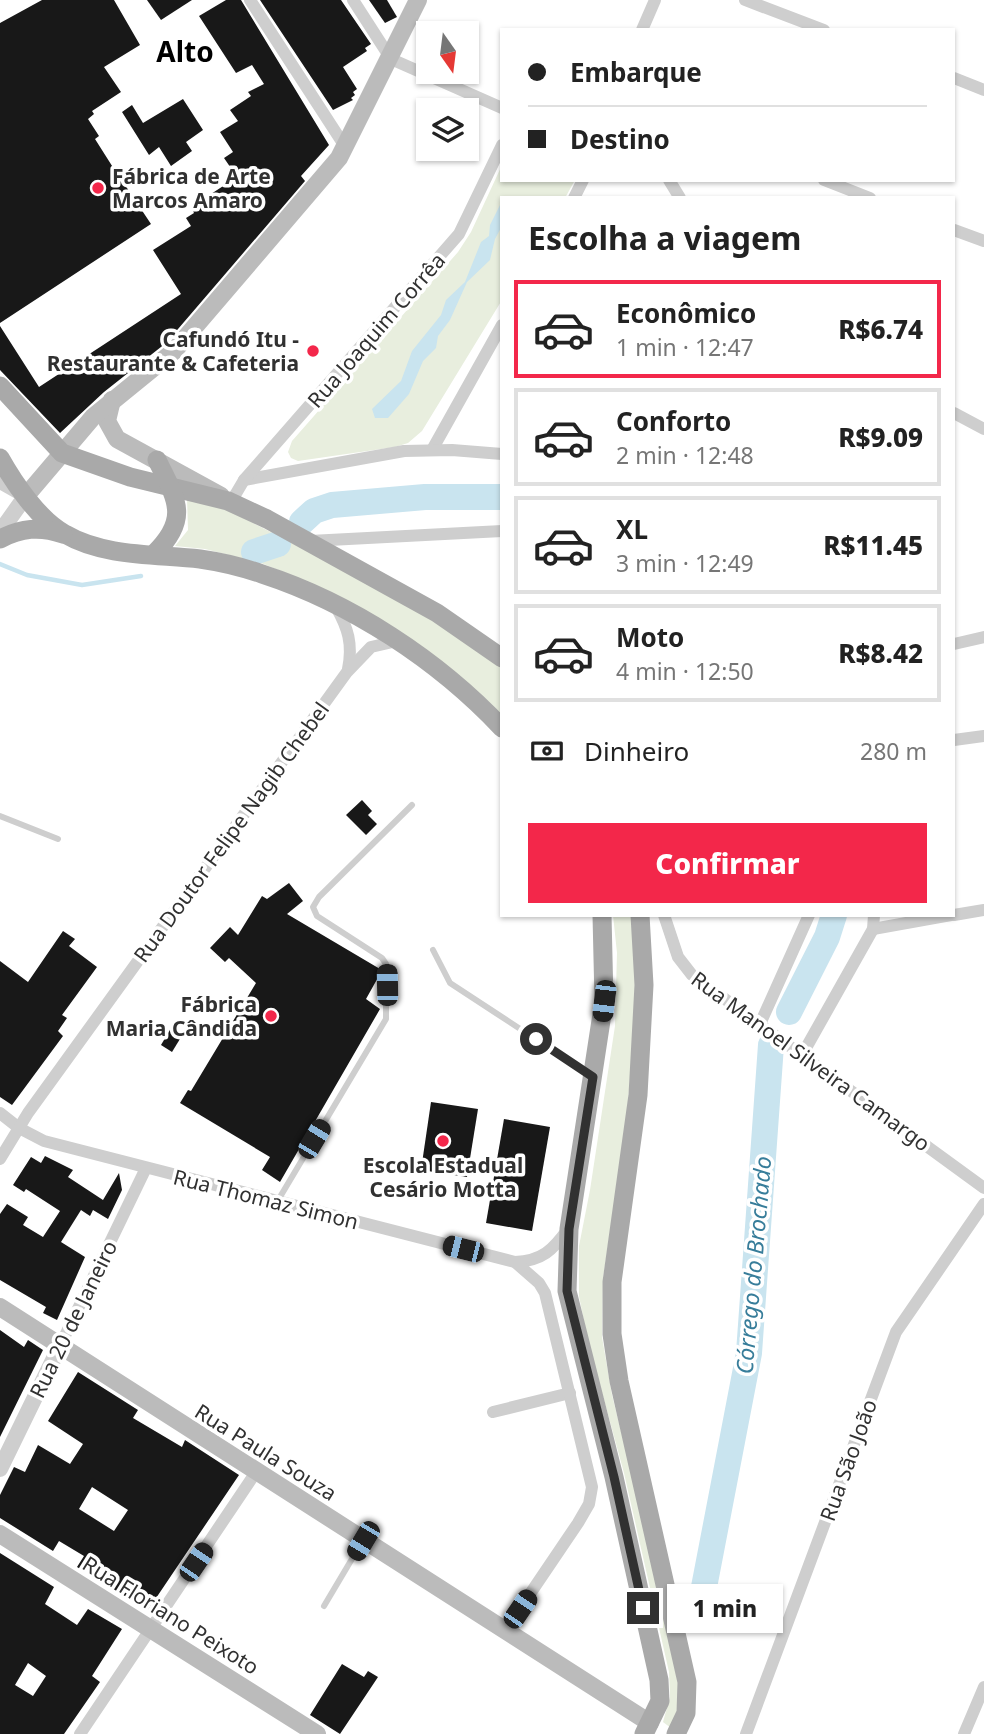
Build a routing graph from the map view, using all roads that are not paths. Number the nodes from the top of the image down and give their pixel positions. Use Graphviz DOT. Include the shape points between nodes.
graph roads {
  1 [pos="250,0"];
  2 [pos="353,0"];
  3 [pos="418,0"];
  4 [pos="655,0"];
  5 [pos="745,0"];
  6 [pos="643,28"];
  7 [pos="819,28"];
  8 [pos="391,59"];
  9 [pos="955,78"];
  10 [pos="984,90"];
  11 [pos="500,107"];
  12 [pos="346,148"];
  13 [pos="500,149"];
  14 [pos="829,182"];
  15 [pos="865,196"];
  16 [pos="955,230"];
  17 [pos="984,242"];
  18 [pos="500,329"];
  19 [pos="0,387"];
  20 [pos="112,400"];
  21 [pos="955,414"];
  22 [pos="984,429"];
  23 [pos="432,450"];
  24 [pos="62,453"];
  25 [pos="500,454"];
  26 [pos="0,458"];
  27 [pos="157,460"];
  28 [pos="244,480"];
  29 [pos="0,483"];
  30 [pos="171,487"];
  31 [pos="25,497"];
  32 [pos="230,502"];
  33 [pos="500,531"];
  34 [pos="0,532"];
  35 [pos="64,534"];
  36 [pos="0,539"];
  37 [pos="308,541"];
  38 [pos="154,554"];
  39 [pos="336,606"];
  40 [pos="984,637"];
  41 [pos="397,641"];
  42 [pos="955,644"];
  43 [pos="500,657"];
  44 [pos="347,672"];
  45 [pos="472,697"];
  46 [pos="500,704"];
  47 [pos="500,726"];
  48 [pos="984,736"];
  49 [pos="955,740"];
  50 [pos="412,805"];
  51 [pos="0,816"];
  52 [pos="58,839"];
  53 [pos="984,910"];
  54 [pos="955,915"];
  55 [pos="602,917"];
  56 [pos="640,917"];
  57 [pos="665,917"];
  58 [pos="808,917"];
  59 [pos="874,917"];
  60 [pos="942,917"];
  61 [pos="873,929"];
  62 [pos="433,950"];
  63 [pos="760,1024"];
  64 [pos="802,1055"];
  65 [pos="593,1077"];
  66 [pos="0,1113"];
  67 [pos="19,1128"];
  68 [pos="0,1160"];
  69 [pos="146,1168"];
  70 [pos="984,1188"];
  71 [pos="277,1202"];
  72 [pos="984,1204"];
  73 [pos="569,1229"];
  74 [pos="515,1262"];
  75 [pos="0,1307"];
  76 [pos="60,1346"];
  77 [pos="570,1393"];
  78 [pos="493,1412"];
  79 [pos="0,1469"];
  80 [pos="256,1472"];
  81 [pos="0,1534"];
  82 [pos="363,1541"];
  83 [pos="324,1606"];
  84 [pos="150,1629"];
  85 [pos="505,1631"];
  86 [pos="984,1687"];
  87 [pos="647,1729"];
  88 [pos="80,1734"];
  89 [pos="317,1734"];
  90 [pos="674,1734"];
  91 [pos="747,1734"];
  92 [pos="964,1734"];
  1 -- 12 [label="street"];
  2 -- 8 [label="street"];
  3 -- 8 [label="main road"];
  4 -- 6 [label="street"];
  5 -- 7 [label="street"];
  8 -- 11 [label="street"];
  8 -- 12 [label="main road"];
  9 -- 10 [label="street"];
  12 -- 20 [label="main road" via="174,351"];
  13 -- 28 [label="street, Rua Joaquim Corrêa" via="459,234"];
  14 -- 15 [label="street"];
  16 -- 17 [label="street"];
  18 -- 23 [label="street"];
  19 -- 24 [label="main road"];
  20 -- 24 [label="main road"];
  20 -- 27 [label="main road" via="107,421 113,435"];
  21 -- 22 [label="street"];
  23 -- 25 [label="street"];
  23 -- 28 [label="street"];
  24 -- 30 [label="main road"];
  24 -- 31 [label="main road"];
  26 -- 31 [label="main road"];
  27 -- 30 [label="main road"];
  27 -- 32 [label="main road"];
  28 -- 32 [label="street, Rua Joaquim Corrêa"];
  29 -- 31 [label="street"];
  30 -- 32 [label="main road"];
  30 -- 38 [label="main road" via="176,526"];
  31 -- 34 [label="street"];
  31 -- 35 [label="main road"];
  32 -- 37 [label="main road"];
  33 -- 37 [label="street"];
  35 -- 36 [label="main road" via="24,529"];
  35 -- 38 [label="main road" via="100,547"];
  37 -- 43 [label="main road" via="437,613"];
  38 -- 39 [label="main road" via="228,564"];
  39 -- 41 [label="main road"];
  39 -- 44 [label="street" via="351,643"];
  40 -- 42 [label="street"];
  41 -- 44 [label="street, Rua Doutor Felipe Nagib Chebel" via="372,646"];
  41 -- 45 [label="main road"];
  44 -- 67 [label="street, Rua Doutor Felipe Nagib Chebel"];
  45 -- 46 [label="main road"];
  45 -- 47 [label="main road"];
  48 -- 49 [label="street"];
  50 -- 71 [label="lane" via="313,907 317,916 386,964 386,1019"];
  51 -- 52 [label="lane"];
  53 -- 54 [label="street"];
  55 -- 65 [label="main road" via="604,1001"];
  56 -- 90 [label="main road" via="645,985 638,1095 611,1313 618,1381 684,1664 686,1713"];
  57 -- 63 [label="street, Rua Manoel Silveira Camargo" via="685,967"];
  58 -- 63 [label="street"];
  59 -- 61 [label="street"];
  60 -- 61 [label="street"];
  61 -- 64 [label="street"];
  62 -- 65 [label="lane" via="450,983"];
  63 -- 64 [label="street, Rua Manoel Silveira Camargo"];
  64 -- 70 [label="street, Rua Manoel Silveira Camargo"];
  65 -- 73 [label="main road"];
  66 -- 67 [label="street, Rua Thomaz Simon"];
  67 -- 68 [label="street, Rua Doutor Felipe Nagib Chebel"];
  67 -- 69 [label="street, Rua Thomaz Simon" via="44,1141"];
  69 -- 71 [label="street, Rua Thomaz Simon"];
  69 -- 76 [label="street, Rua 20 de Janeiro"];
  71 -- 74 [label="street, Rua Thomaz Simon"];
  72 -- 91 [label="street, Rua São João" via="896,1332"];
  73 -- 74 [label="street, Rua Thomaz Simon" via="547,1255"];
  73 -- 87 [label="main road" via="565,1268 569,1309 614,1477 659,1680 660,1702"];
  74 -- 77 [label="street, Rua Thomaz Simon" via="545,1293"];
  75 -- 76 [label="main road, Rua Paula Souza"];
  76 -- 79 [label="street, Rua 20 de Janeiro"];
  76 -- 80 [label="main road, Rua Paula Souza"];
  77 -- 78 [label="street"];
  77 -- 85 [label="street, Rua Thomaz Simon" via="591,1475 591,1495 578,1523"];
  80 -- 82 [label="main road, Rua Paula Souza"];
  80 -- 84 [label="street"];
  81 -- 84 [label="main road, Rua Floriano Peixoto"];
  82 -- 83 [label="lane"];
  82 -- 85 [label="main road, Rua Paula Souza"];
  84 -- 88 [label="street"];
  84 -- 89 [label="main road, Rua Floriano Peixoto"];
  85 -- 87 [label="main road, Rua Paula Souza"];
  86 -- 92 [label="street"];
  87 -- 90 [label="main road"];
}
